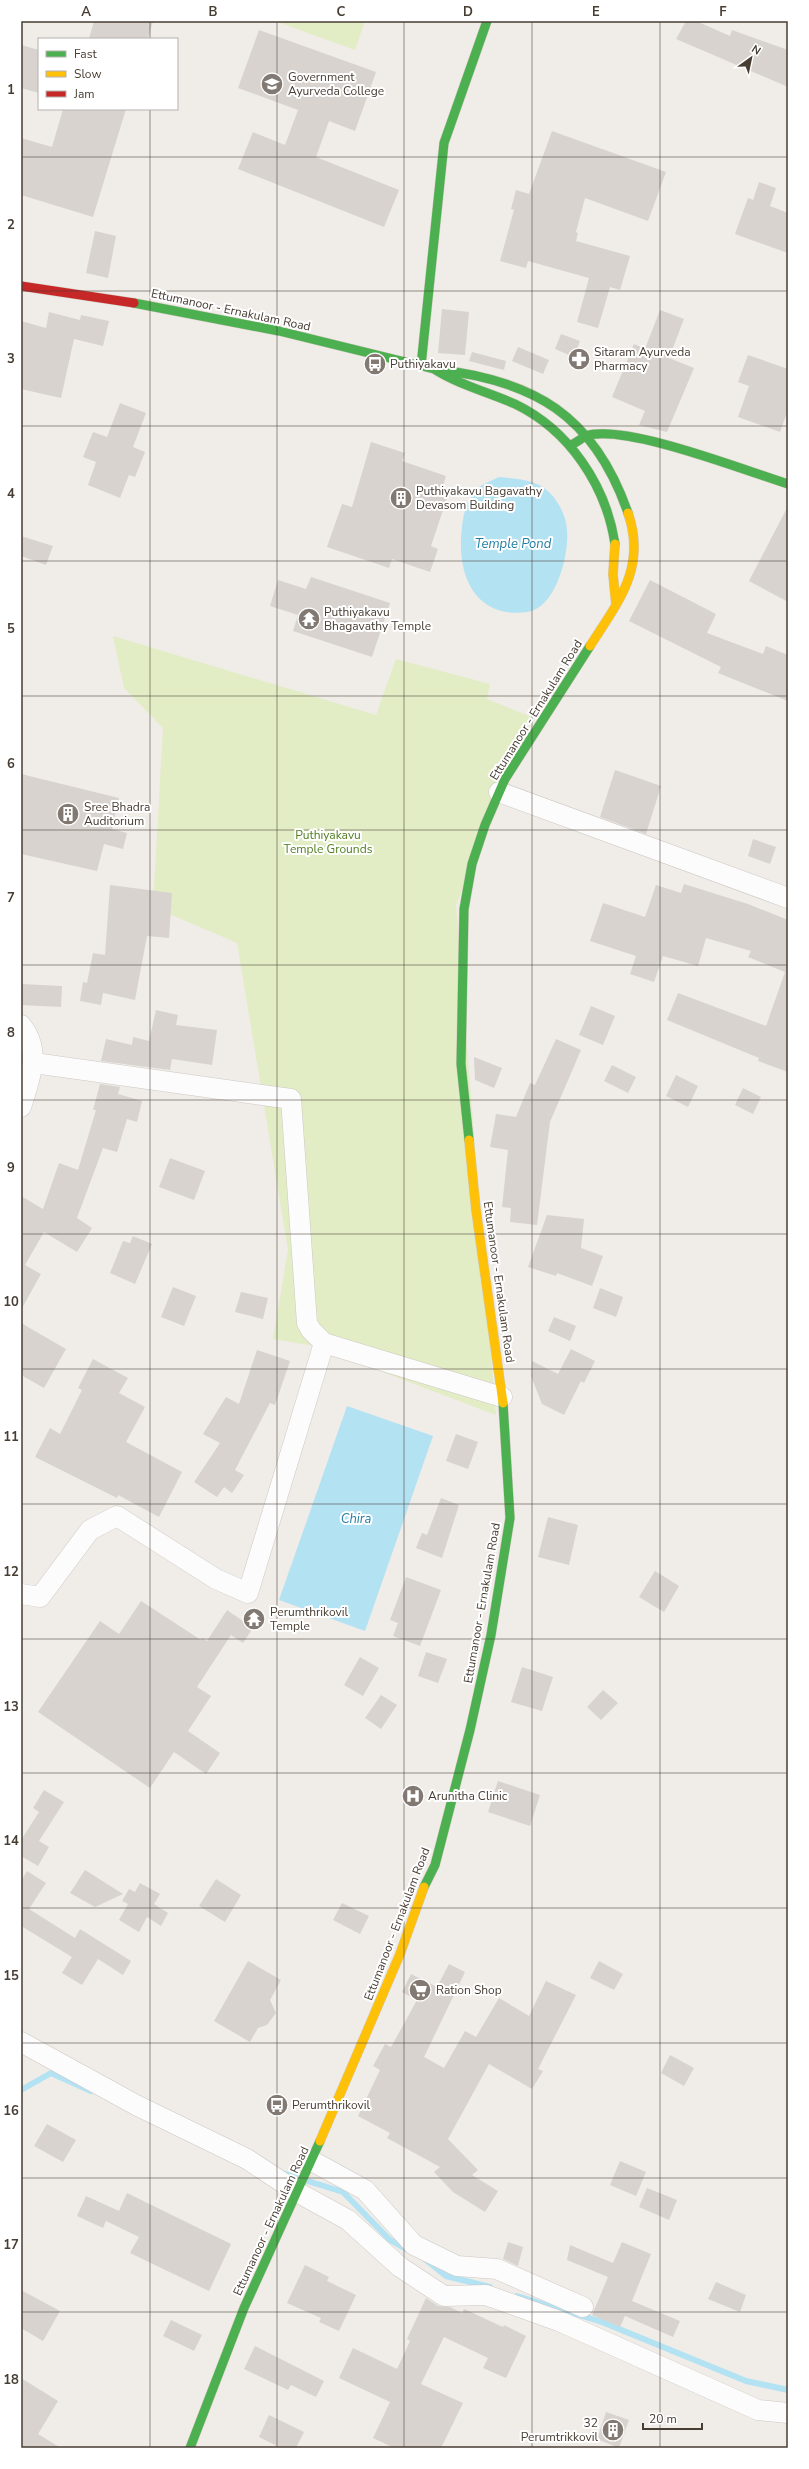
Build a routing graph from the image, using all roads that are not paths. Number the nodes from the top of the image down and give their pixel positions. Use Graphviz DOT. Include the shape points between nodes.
graph roads {
  1 [pos="487,21"];
  2 [pos="21,286"];
  3 [pos="421,366"];
  4 [pos="434,369"];
  5 [pos="587,436"];
  6 [pos="570,446"];
  7 [pos="788,484"];
  8 [pos="616,605"];
  9 [pos="499,792"];
  10 [pos="788,898"];
  11 [pos="21,1025"];
  12 [pos="34,1063"];
  13 [pos="21,1107"];
  14 [pos="324,1343"];
  15 [pos="502,1397"];
  16 [pos="21,1594"];
  17 [pos="21,2042"];
  18 [pos="312,2161"];
  19 [pos="297,2192"];
  20 [pos="583,2307"];
  21 [pos="788,2413"];
  22 [pos="190,2448"];
  1 -- 3 [label="main road" via="444,143"];
  2 -- 3 [label="main road, Ettumanoor - Ernakulam Road" via="163,307 279,331"];
  3 -- 4 [label="main road, Ettumanoor - Ernakulam Road"];
  4 -- 5 [label="main road, Ettumanoor - Ernakulam Road" via="461,371 531,394 557,408"];
  4 -- 6 [label="main road, Ettumanoor - Ernakulam Road" via="446,378 474,387 531,412 549,424"];
  5 -- 6 [label="main road"];
  5 -- 7 [label="main road" via="620,435 661,443"];
  5 -- 8 [label="main road, Ettumanoor - Ernakulam Road" via="621,491 630,523 635,558 628,582"];
  6 -- 8 [label="main road, Ettumanoor - Ernakulam Road" via="592,479 606,512 615,543 612,576"];
  8 -- 9 [label="main road, Ettumanoor - Ernakulam Road" via="532,735"];
  9 -- 10 [label="street"];
  9 -- 15 [label="main road, Ettumanoor - Ernakulam Road" via="472,864 464,909 461,1064 476,1210"];
  11 -- 12 [label="street" via="28,1033"];
  12 -- 13 [label="street"];
  12 -- 14 [label="street" via="290,1099 307,1323"];
  14 -- 15 [label="street"];
  14 -- 16 [label="street" via="248,1593 216,1579 117,1516 90,1530 40,1597"];
  15 -- 18 [label="main road, Ettumanoor - Ernakulam Road" via="510,1518 491,1635 470,1730 435,1865 417,1903 400,1954"];
  17 -- 19 [label="street" via="143,2108 247,2160"];
  18 -- 19 [label="main road, Ettumanoor - Ernakulam Road"];
  18 -- 20 [label="street" via="365,2190 414,2245 457,2266 498,2269"];
  19 -- 21 [label="street" via="348,2220 400,2267 444,2296 486,2295 559,2321 758,2410"];
  19 -- 22 [label="main road, Ettumanoor - Ernakulam Road" via="244,2308"];
}
